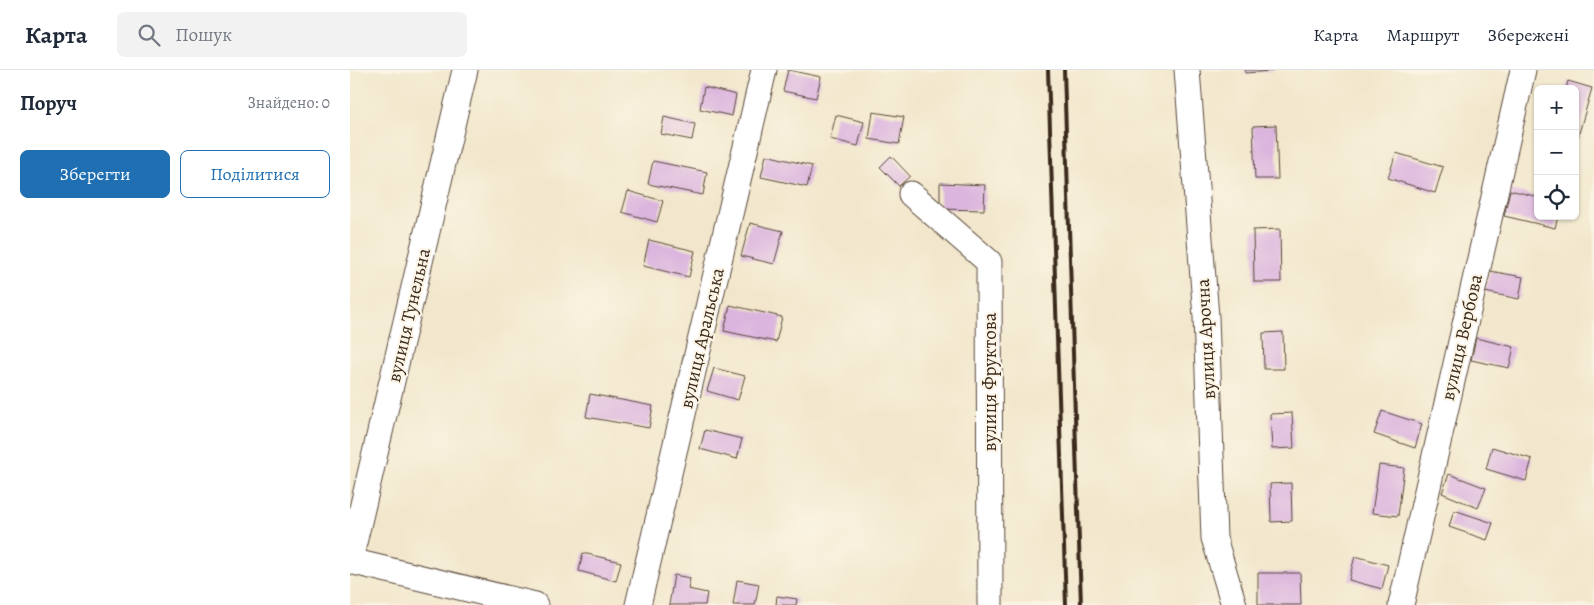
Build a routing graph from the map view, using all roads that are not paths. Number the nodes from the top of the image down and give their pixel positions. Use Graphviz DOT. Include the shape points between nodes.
graph roads {
  1 [pos="465,70"];
  2 [pos="764,70"];
  3 [pos="1187,70"];
  4 [pos="1523,70"];
  5 [pos="912,194"];
  6 [pos="350,560"];
  7 [pos="535,605"];
  8 [pos="638,605"];
  9 [pos="990,605"];
  10 [pos="1234,605"];
  11 [pos="1401,605"];
  1 -- 6 [label="street, вулиця Тунельна"];
  2 -- 8 [label="street, вулиця Аральська"];
  3 -- 10 [label="street, вулиця Арочна" via="1206,317 1214,538"];
  4 -- 11 [label="street, вулиця Вербова"];
  5 -- 9 [label="street, вулиця Фруктова" via="989,262"];
  6 -- 7 [label="street"];
}
